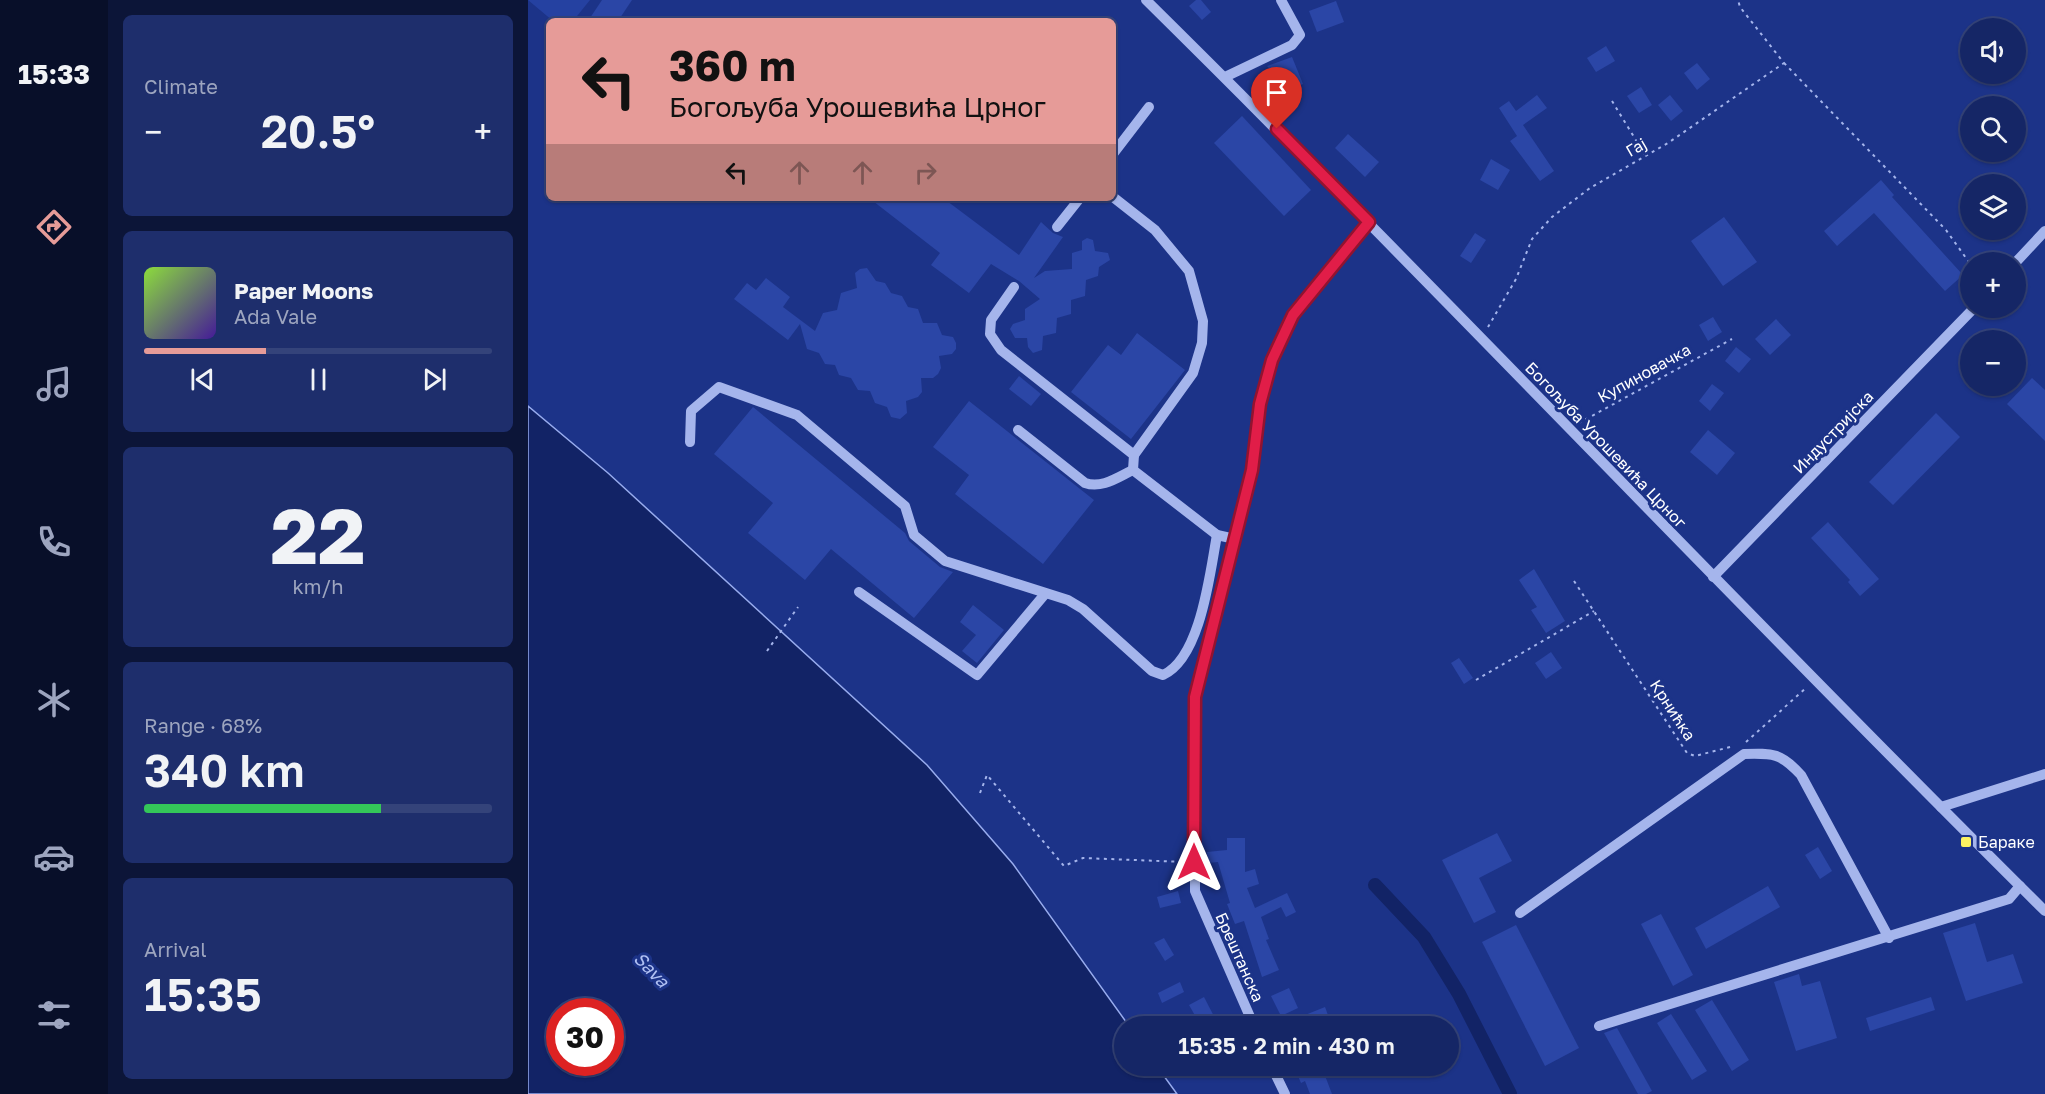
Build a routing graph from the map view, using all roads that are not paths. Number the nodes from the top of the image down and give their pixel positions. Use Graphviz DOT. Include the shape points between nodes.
graph roads {
  1 [pos="1146,0"];
  2 [pos="1281,0"];
  3 [pos="1225,77"];
  4 [pos="1149,107"];
  5 [pos="1116,150"];
  6 [pos="1116,199"];
  7 [pos="1078,201"];
  8 [pos="1369,222"];
  9 [pos="1057,227"];
  10 [pos="2045,231"];
  11 [pos="2025,252"];
  12 [pos="1014,287"];
  13 [pos="1964,318"];
  14 [pos="1018,430"];
  15 [pos="690,442"];
  16 [pos="1134,455"];
  17 [pos="1133,470"];
  18 [pos="1217,535"];
  19 [pos="1235,539"];
  20 [pos="1713,577"];
  21 [pos="859,592"];
  22 [pos="1045,594"];
  23 [pos="2045,774"];
  24 [pos="1941,807"];
  25 [pos="2020,886"];
  26 [pos="2045,911"];
  27 [pos="1520,913"];
  28 [pos="1889,938"];
  29 [pos="1250,1016"];
  30 [pos="1599,1026"];
  31 [pos="1276,1076"];
  32 [pos="1285,1094"];
  1 -- 3 [label="street, Богољуба Урошевића Црног"];
  2 -- 3 [label="street" via="1299,30 1298,38 1292,45"];
  3 -- 8 [label="street, Богољуба Урошевића Црног"];
  4 -- 5 [label="street"];
  6 -- 16 [label="street" via="1155,230 1189,271 1203,321 1202,343 1193,373"];
  7 -- 9 [label="street"];
  8 -- 19 [label="street, Брештанска" via="1293,315 1272,360"];
  8 -- 20 [label="street, Богољуба Урошевића Црног"];
  10 -- 11 [label="street"];
  12 -- 16 [label="street" via="991,320 990,334 995,342"];
  13 -- 20 [label="street, Индустријска"];
  14 -- 17 [label="street" via="1093,486"];
  15 -- 22 [label="street" via="691,411 719,387 797,415 905,506 914,535 945,561"];
  16 -- 17 [label="street"];
  17 -- 18 [label="street"];
  18 -- 19 [label="street"];
  18 -- 22 [label="street" via="1191,643 1173,670 1163,675 1152,671 1083,609"];
  19 -- 29 [label="street, Брештанска" via="1195,697 1194,862 1195,891"];
  20 -- 24 [label="street, Богољуба Урошевића Црног"];
  21 -- 22 [label="street" via="977,675"];
  23 -- 24 [label="street"];
  24 -- 25 [label="street, Богољуба Урошевића Црног"];
  25 -- 26 [label="street, Богољуба Урошевића Црног"];
  25 -- 28 [label="street" via="2009,899"];
  27 -- 28 [label="street" via="1744,754 1770,753 1787,760 1801,775"];
  28 -- 30 [label="street"];
  31 -- 32 [label="street"];
}
